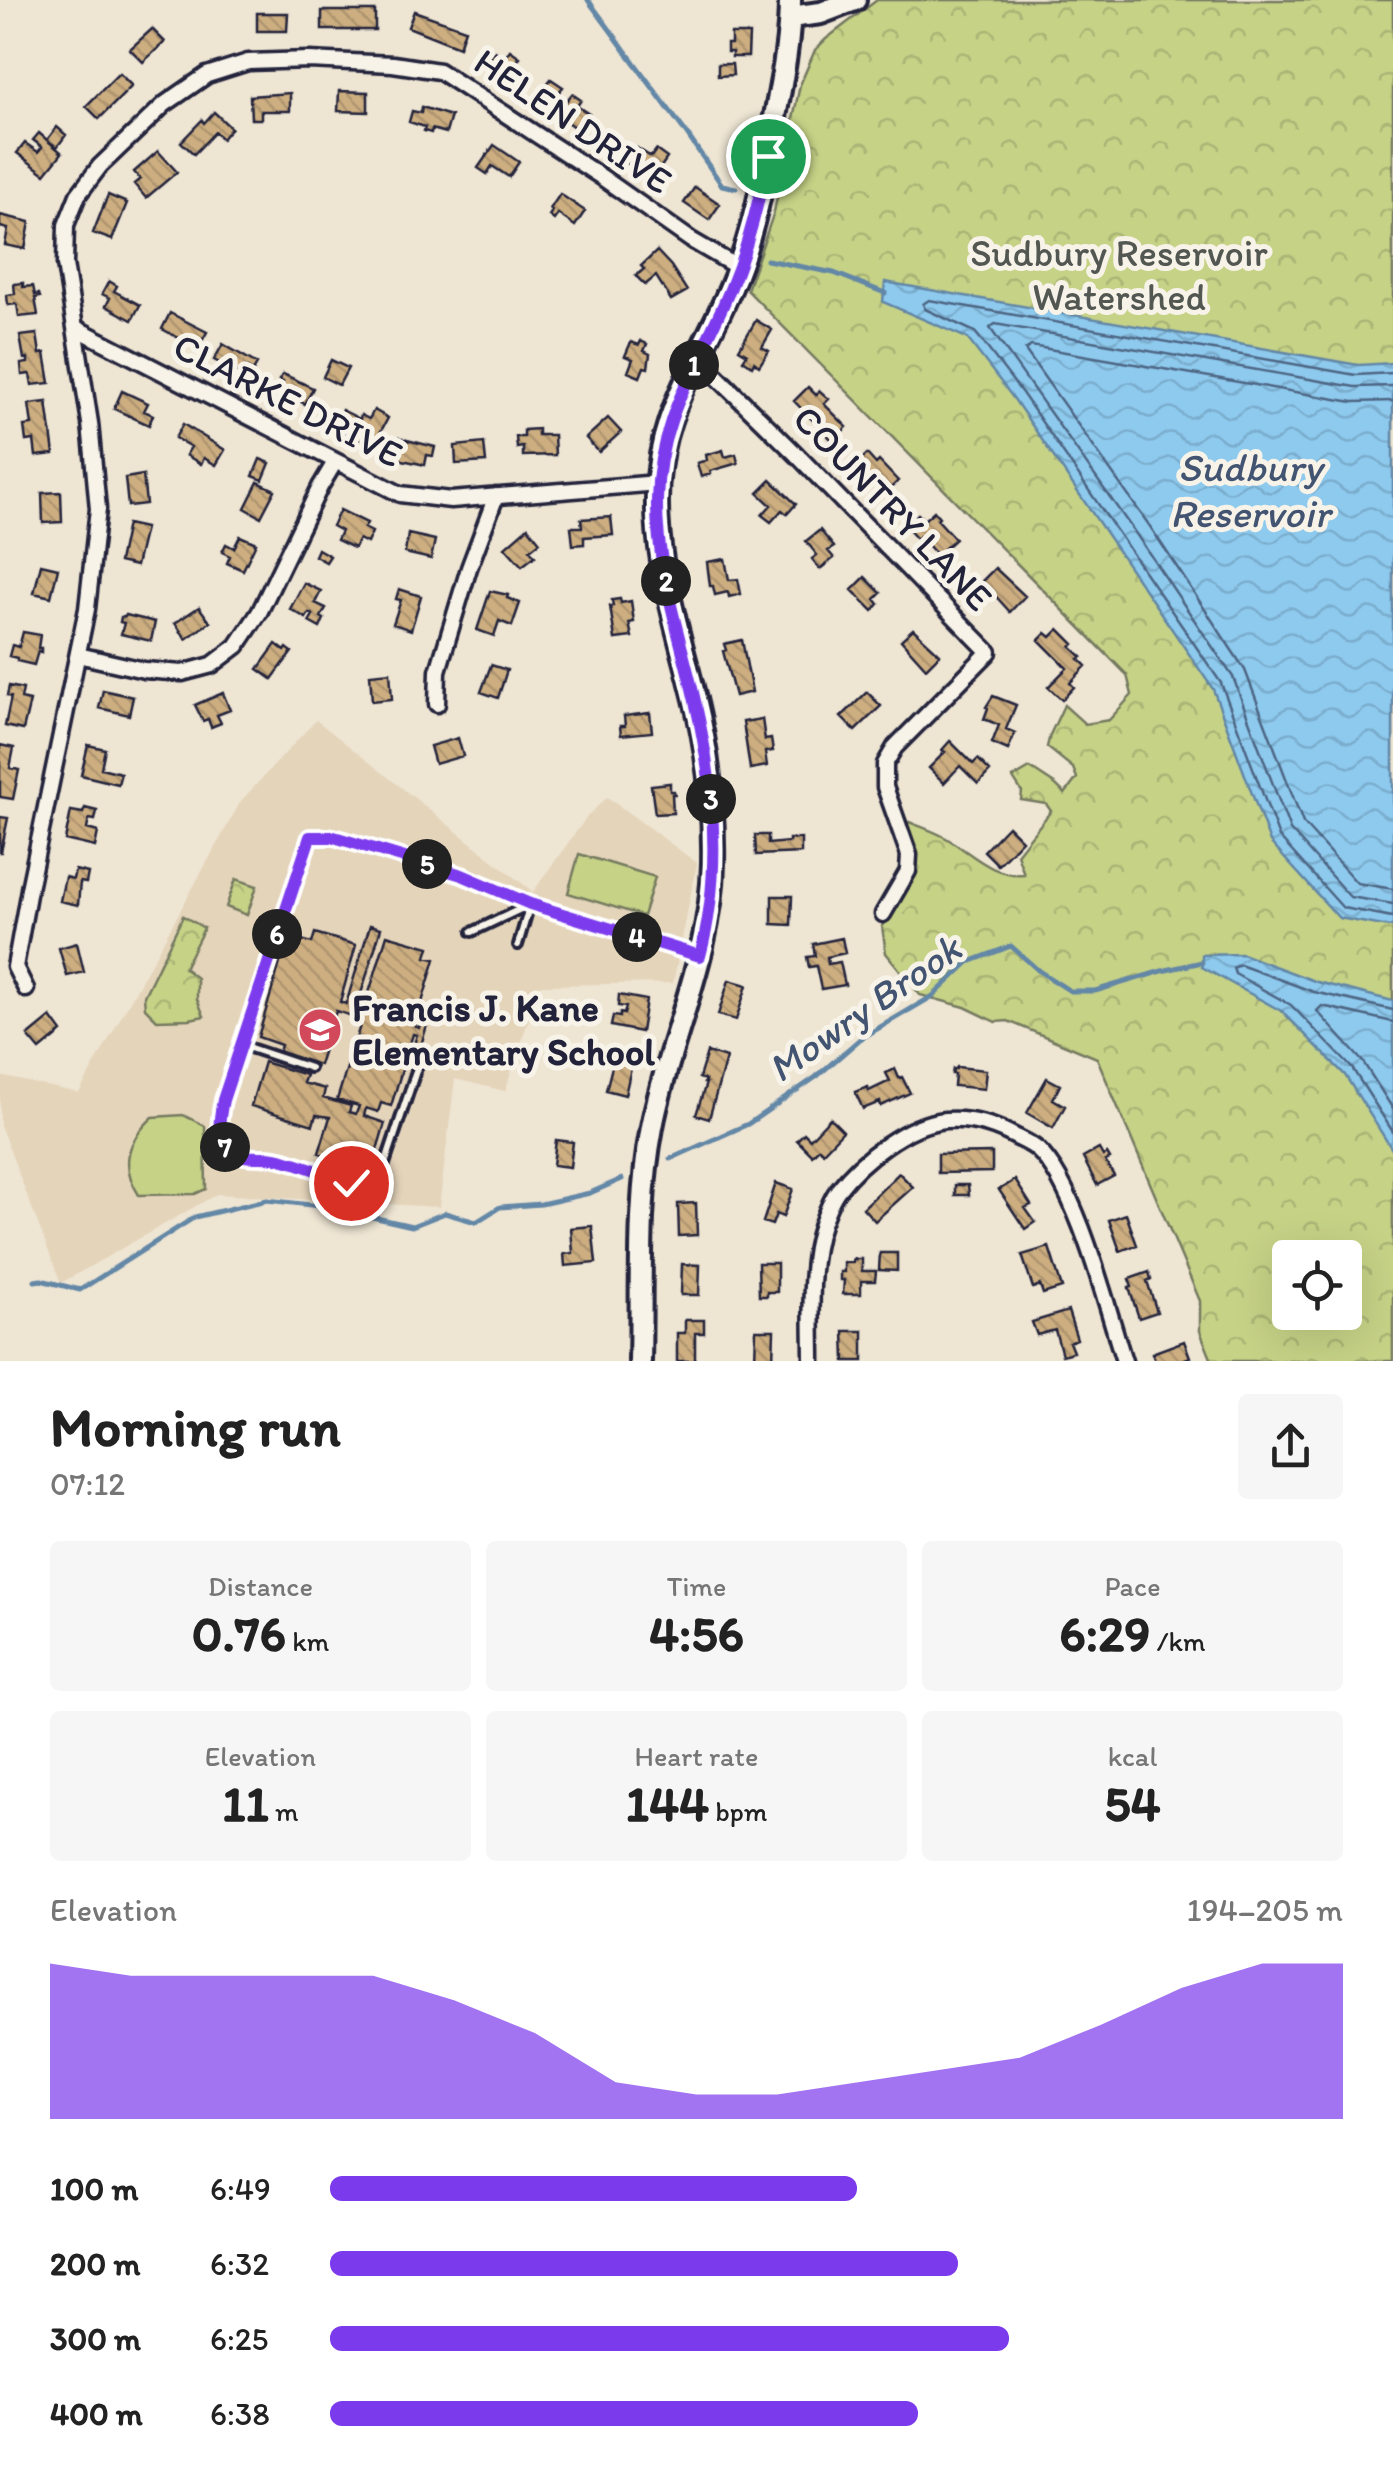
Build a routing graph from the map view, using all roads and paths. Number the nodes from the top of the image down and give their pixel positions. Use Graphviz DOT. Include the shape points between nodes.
graph roads {
  1 [pos="855,0"];
  2 [pos="790,8"];
  3 [pos="739,268"];
  4 [pos="76,328"];
  5 [pos="698,358"];
  6 [pos="335,462"];
  7 [pos="658,483"];
  8 [pos="496,496"];
  9 [pos="78,655"];
  10 [pos="437,704"];
  11 [pos="530,904"];
  12 [pos="882,914"];
  13 [pos="472,932"];
  14 [pos="518,945"];
  15 [pos="700,956"];
  16 [pos="26,989"];
  17 [pos="241,1045"];
  18 [pos="436,1054"];
  19 [pos="310,1068"];
  20 [pos="640,1361"];
  21 [pos="812,1361"];
  22 [pos="1124,1361"];
  1 -- 2 [label="street" via="821,13"];
  2 -- 3 [label="street" via="788,57"];
  3 -- 4 [label="street, HELEN DRIVE" via="439,71 342,61 248,62 207,75 165,104 78,195 66,225 65,264"];
  3 -- 5 [label="street"];
  4 -- 6 [label="street, CLARKE DRIVE"];
  4 -- 9 [label="street, HELEN DRIVE" via="98,509"];
  5 -- 7 [label="street" via="664,437"];
  5 -- 12 [label="street, COUNTRY LANE" via="989,652 885,764 885,787 909,856 908,871"];
  6 -- 8 [label="street, CLARKE DRIVE" via="400,494"];
  6 -- 9 [label="street" via="259,614 224,656 182,673"];
  7 -- 8 [label="street, CLARKE DRIVE"];
  7 -- 15 [label="street" via="664,570 711,799 711,899"];
  8 -- 10 [label="street" via="438,671"];
  9 -- 16 [label="street, HELEN DRIVE" via="15,968"];
  11 -- 13 [label="lane"];
  11 -- 14 [label="lane"];
  11 -- 15 [label="lane"];
  11 -- 17 [label="lane" via="462,875 334,837 310,837"];
  15 -- 20 [label="street" via="647,1159"];
  17 -- 18 [label="lane" via="218,1123 224,1146 351,1183 370,1180 384,1167 420,1059"];
  17 -- 19 [label="lane"];
  21 -- 22 [label="street" via="813,1270 835,1193 863,1162 906,1133 942,1120 978,1121 1038,1149 1068,1198"];
}
